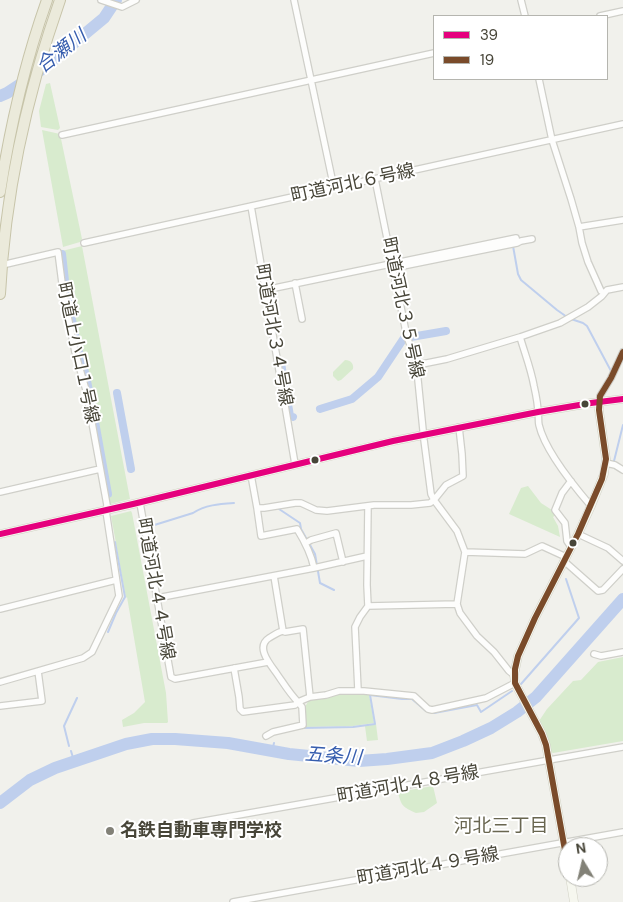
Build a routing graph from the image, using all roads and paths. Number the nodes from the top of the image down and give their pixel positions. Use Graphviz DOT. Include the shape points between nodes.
graph roads {
  1 [pos="47,0"];
  2 [pos="60,0"];
  3 [pos="136,0"];
  4 [pos="294,0"];
  5 [pos="521,0"];
  6 [pos="104,1"];
  7 [pos="623,11"];
  8 [pos="525,15"];
  9 [pos="605,15"];
  10 [pos="433,53"];
  11 [pos="311,80"];
  12 [pos="539,80"];
  13 [pos="623,124"];
  14 [pos="62,135"];
  15 [pos="552,140"];
  16 [pos="375,179"];
  17 [pos="334,188"];
  18 [pos="0,192"];
  19 [pos="251,206"];
  20 [pos="623,220"];
  21 [pos="579,227"];
  22 [pos="532,239"];
  23 [pos="84,243"];
  24 [pos="2,265"];
  25 [pos="393,266"];
  26 [pos="295,284"];
  27 [pos="623,287"];
  28 [pos="265,290"];
  29 [pos="604,293"];
  30 [pos="0,294"];
  31 [pos="302,320"];
  32 [pos="520,338"];
  33 [pos="623,352"];
  34 [pos="417,365"];
  35 [pos="623,399"];
  36 [pos="600,402"];
  37 [pos="538,412"];
  38 [pos="459,427"];
  39 [pos="424,434"];
  40 [pos="606,462"];
  41 [pos="296,464"];
  42 [pos="100,468"];
  43 [pos="623,470"];
  44 [pos="251,475"];
  45 [pos="571,481"];
  46 [pos="0,492"];
  47 [pos="434,500"];
  48 [pos="140,502"];
  49 [pos="368,506"];
  50 [pos="591,506"];
  51 [pos="257,508"];
  52 [pos="106,511"];
  53 [pos="0,534"];
  54 [pos="578,534"];
  55 [pos="306,543"];
  56 [pos="571,547"];
  57 [pos="465,552"];
  58 [pos="367,556"];
  59 [pos="565,559"];
  60 [pos="343,562"];
  61 [pos="623,562"];
  62 [pos="314,568"];
  63 [pos="623,569"];
  64 [pos="274,576"];
  65 [pos="116,580"];
  66 [pos="156,598"];
  67 [pos="457,604"];
  68 [pos="368,606"];
  69 [pos="0,609"];
  70 [pos="283,631"];
  71 [pos="623,652"];
  72 [pos="594,654"];
  73 [pos="268,662"];
  74 [pos="234,668"];
  75 [pos="38,671"];
  76 [pos="515,679"];
  77 [pos="0,682"];
  78 [pos="358,690"];
  79 [pos="310,697"];
  80 [pos="298,702"];
  81 [pos="0,706"];
  82 [pos="266,736"];
  83 [pos="623,747"];
  84 [pos="549,760"];
  85 [pos="193,823"];
  86 [pos="623,832"];
  87 [pos="563,837"];
  88 [pos="594,837"];
  89 [pos="558,843"];
  90 [pos="572,887"];
  91 [pos="232,902"];
  92 [pos="574,902"];
  1 -- 18 [label="highway" via="23,79"];
  2 -- 24 [label="highway" via="35,81 16,162"];
  3 -- 6 [label="street" via="122,7"];
  4 -- 11 [label="street"];
  5 -- 8 [label="street"];
  7 -- 9 [label="street"];
  10 -- 11 [label="street"];
  11 -- 14 [label="street"];
  11 -- 17 [label="street"];
  12 -- 15 [label="street"];
  13 -- 15 [label="street, 町道河北６号線"];
  15 -- 16 [label="street, 町道河北６号線"];
  15 -- 21 [label="street"];
  16 -- 17 [label="street, 町道河北６号線"];
  16 -- 25 [label="street, 町道河北３５号線"];
  17 -- 19 [label="street, 町道河北６号線"];
  19 -- 23 [label="street, 町道河北６号線"];
  19 -- 28 [label="street, 町道河北３４号線"];
  20 -- 21 [label="street"];
  21 -- 29 [label="street" via="588,262"];
  22 -- 25 [label="street"];
  24 -- 30 [label="highway"];
  24 -- 42 [label="street, 町道上小口１号線" via="58,252 63,291"];
  25 -- 26 [label="street"];
  25 -- 34 [label="street, 町道河北３５号線" via="407,337"];
  26 -- 28 [label="street"];
  26 -- 31 [label="street"];
  27 -- 29 [label="street"];
  28 -- 41 [label="street, 町道河北３４号線"];
  29 -- 32 [label="street" via="588,307 560,323"];
  32 -- 34 [label="street"];
  32 -- 37 [label="street"];
  33 -- 36 [label="street" via="600,396"];
  34 -- 39 [label="street, 町道河北３５号線"];
  35 -- 36 [label="main road"];
  36 -- 37 [label="main road"];
  36 -- 40 [label="main road"];
  37 -- 38 [label="main road"];
  37 -- 45 [label="street" via="539,425 547,444"];
  38 -- 39 [label="main road"];
  38 -- 47 [label="street" via="463,476 446,485"];
  39 -- 41 [label="main road"];
  39 -- 47 [label="street, 町道河北３５号線"];
  40 -- 43 [label="street"];
  40 -- 50 [label="main road"];
  41 -- 44 [label="main road"];
  42 -- 46 [label="street"];
  42 -- 52 [label="street, 町道上小口１号線"];
  44 -- 48 [label="main road"];
  44 -- 51 [label="street"];
  45 -- 50 [label="street"];
  45 -- 56 [label="street" via="555,510 565,523"];
  47 -- 49 [label="street" via="411,505"];
  47 -- 57 [label="street, 町道河北３５号線" via="452,522"];
  48 -- 52 [label="main road"];
  48 -- 66 [label="street, 町道河北４４号線"];
  49 -- 51 [label="street" via="327,511 295,503"];
  49 -- 58 [label="street"];
  50 -- 54 [label="main road"];
  51 -- 55 [label="street" via="261,536 296,529"];
  52 -- 53 [label="main road"];
  52 -- 65 [label="street, 町道上小口１号線"];
  54 -- 56 [label="main road"];
  54 -- 61 [label="street" via="608,548"];
  55 -- 60 [label="street" via="336,534"];
  55 -- 62 [label="street"];
  56 -- 59 [label="main road"];
  57 -- 59 [label="street" via="525,554 542,546"];
  57 -- 67 [label="street"];
  58 -- 60 [label="street"];
  58 -- 68 [label="street"];
  59 -- 63 [label="street" via="598,591 603,590"];
  59 -- 76 [label="main road" via="518,656"];
  60 -- 62 [label="street"];
  62 -- 64 [label="street"];
  64 -- 66 [label="street"];
  64 -- 70 [label="street"];
  65 -- 69 [label="street"];
  65 -- 75 [label="street, 町道上小口１号線" via="119,596 92,652 83,658"];
  66 -- 74 [label="street, 町道河北４４号線" via="172,678"];
  67 -- 68 [label="street"];
  67 -- 76 [label="street" via="477,636"];
  68 -- 78 [label="street" via="355,627"];
  70 -- 73 [label="street" via="265,640 263,645"];
  70 -- 79 [label="street" via="303,630"];
  71 -- 72 [label="street"];
  73 -- 74 [label="street"];
  73 -- 80 [label="street"];
  74 -- 80 [label="street" via="243,712"];
  75 -- 77 [label="street, 町道上小口１号線"];
  75 -- 81 [label="street" via="42,701"];
  76 -- 78 [label="street" via="486,698 432,710 414,696"];
  76 -- 84 [label="main road" via="544,740"];
  78 -- 79 [label="street"];
  79 -- 80 [label="street"];
  80 -- 82 [label="street" via="302,708 303,725"];
  83 -- 84 [label="street, 町道河北４８号線"];
  84 -- 85 [label="street, 町道河北４８号線"];
  84 -- 87 [label="main road"];
  86 -- 88 [label="street, 町道河北４９号線"];
  89 -- 91 [label="street, 町道河北４９号線"];
  90 -- 92 [label="main road"];
}
